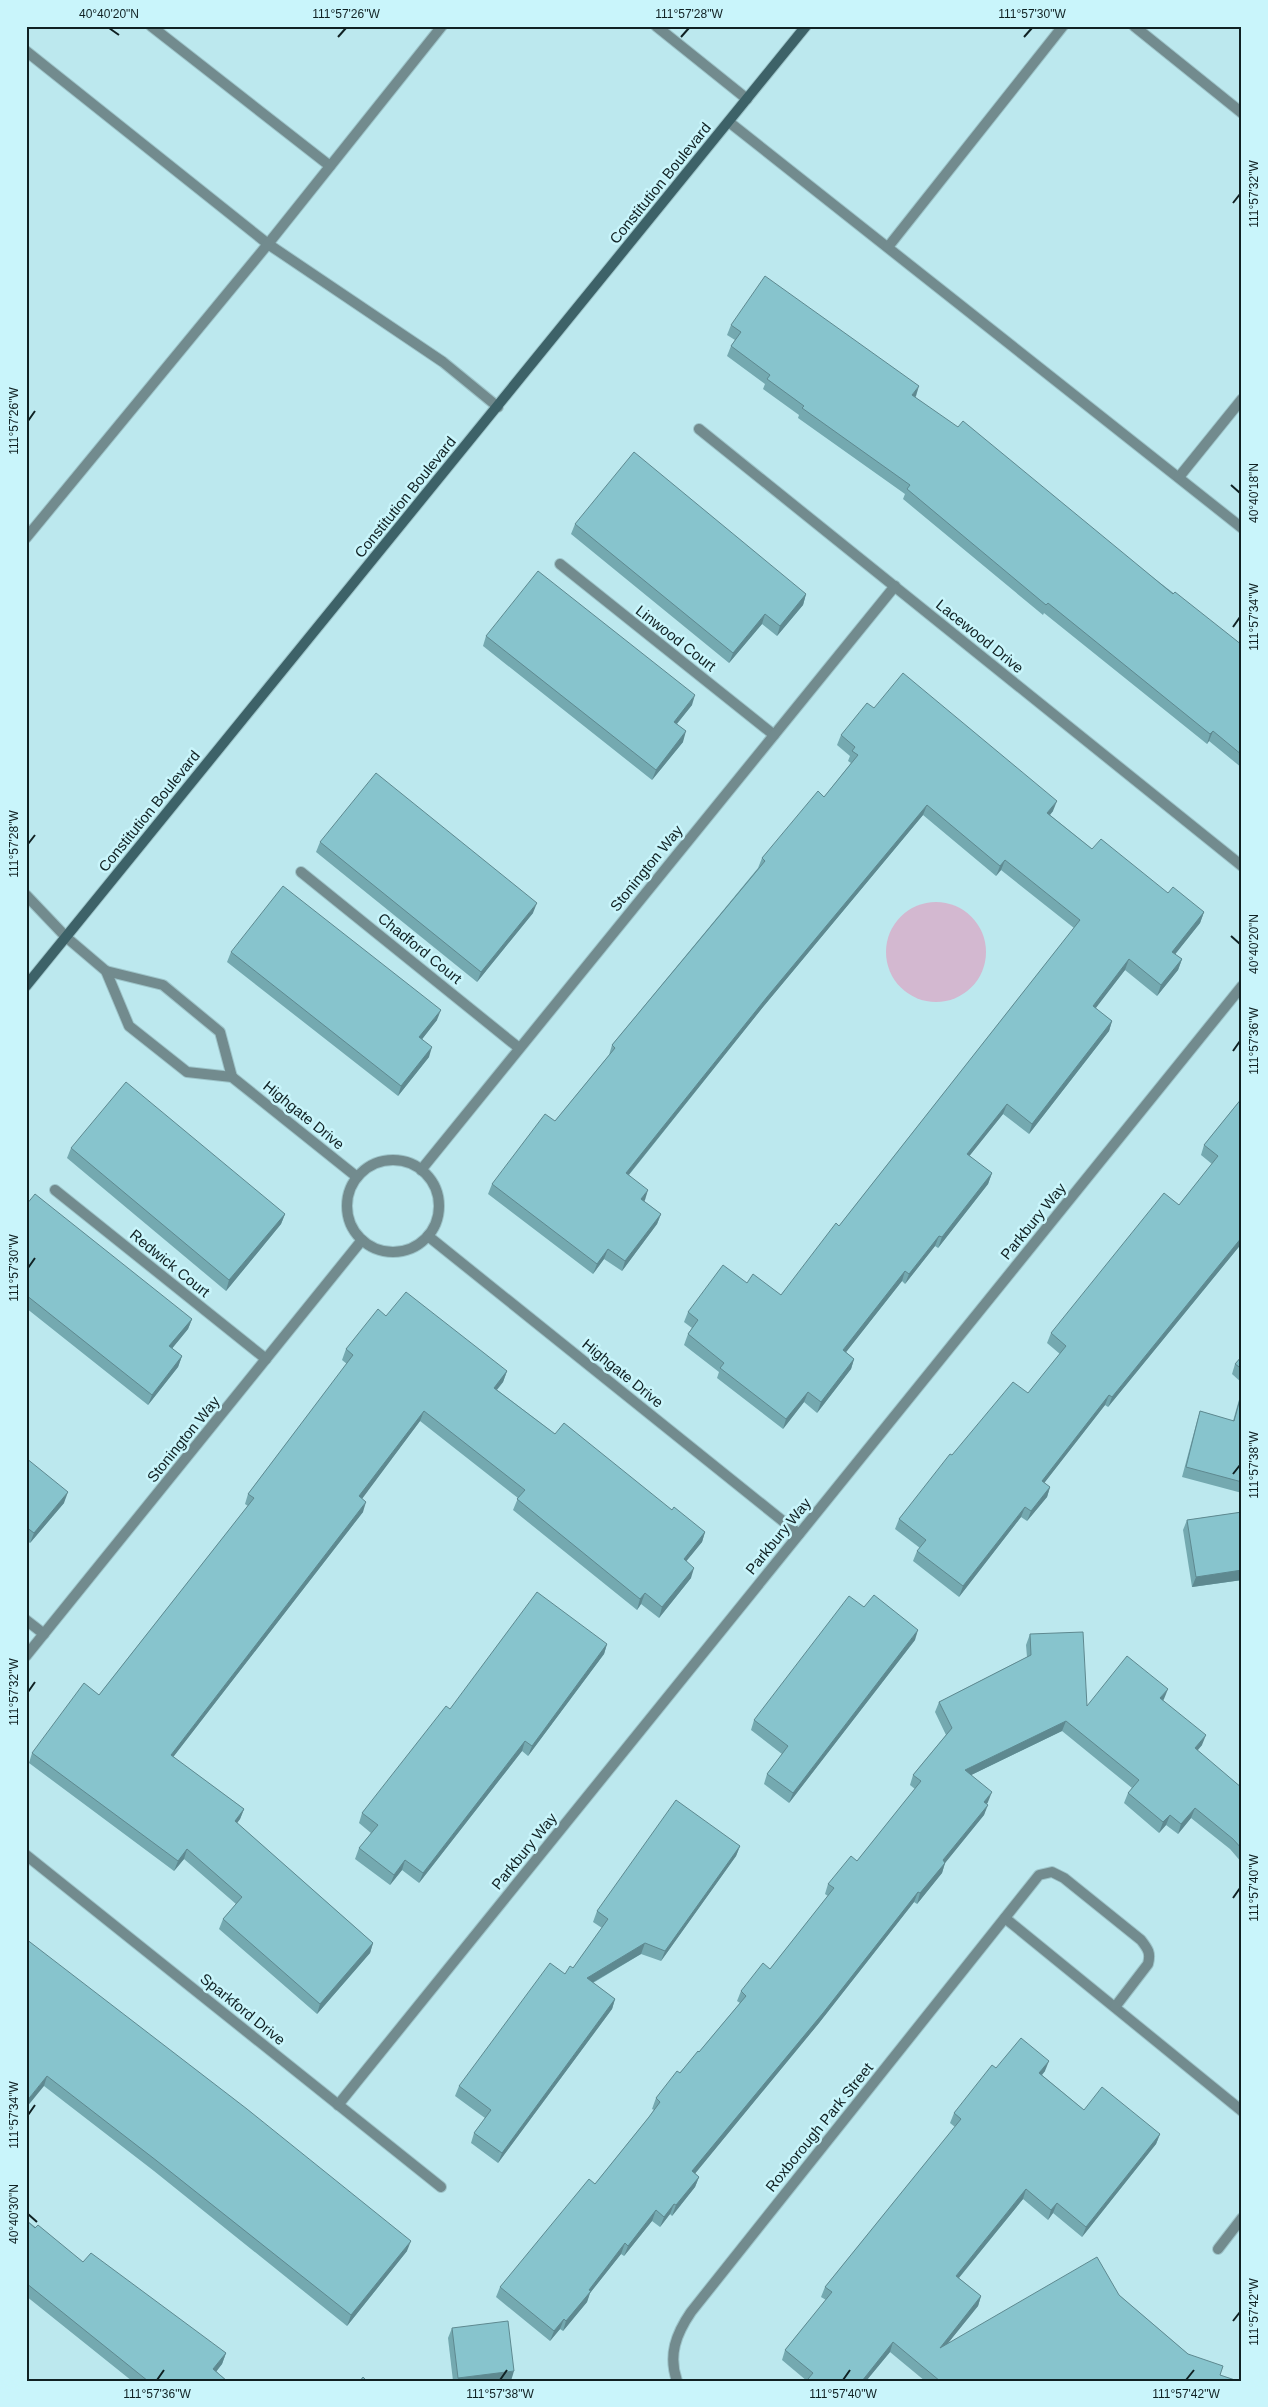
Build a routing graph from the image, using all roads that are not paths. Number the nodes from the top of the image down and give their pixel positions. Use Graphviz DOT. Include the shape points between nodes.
graph roads {
  1 [pos="151,26"];
  2 [pos="442,26"];
  3 [pos="656,26"];
  4 [pos="806,26"];
  5 [pos="1064,26"];
  6 [pos="1134,26"];
  7 [pos="26,51"];
  8 [pos="747,99"];
  9 [pos="1242,112"];
  10 [pos="729,122"];
  11 [pos="330,166"];
  12 [pos="268,244"];
  13 [pos="888,247"];
  14 [pos="1242,399"];
  15 [pos="498,407"];
  16 [pos="699,429"];
  17 [pos="1179,477"];
  18 [pos="1242,528"];
  19 [pos="26,538"];
  20 [pos="560,564"];
  21 [pos="895,586"];
  22 [pos="774,735"];
  23 [pos="1242,866"];
  24 [pos="301,872"];
  25 [pos="26,895"];
  26 [pos="66,937"];
  27 [pos="106,971"];
  28 [pos="26,986"];
  29 [pos="1242,986"];
  30 [pos="520,1048"];
  31 [pos="232,1077"];
  32 [pos="421,1170"];
  33 [pos="357,1177"];
  34 [pos="55,1190"];
  35 [pos="428,1236"];
  36 [pos="362,1240"];
  37 [pos="266,1359"];
  38 [pos="799,1534"];
  39 [pos="26,1620"];
  40 [pos="44,1634"];
  41 [pos="26,1656"];
  42 [pos="26,1855"];
  43 [pos="1005,1918"];
  44 [pos="1115,2007"];
  45 [pos="338,2105"];
  46 [pos="1242,2111"];
  47 [pos="441,2188"];
  48 [pos="1242,2218"];
  49 [pos="1218,2250"];
  50 [pos="677,2381"];
  1 -- 11 [label="street"];
  2 -- 11 [label="street"];
  3 -- 8 [label="street"];
  4 -- 8 [label="main road, Constitution Boulevard"];
  5 -- 13 [label="street"];
  6 -- 9 [label="street"];
  7 -- 12 [label="street"];
  8 -- 10 [label="main road, Constitution Boulevard"];
  10 -- 13 [label="street"];
  10 -- 15 [label="main road, Constitution Boulevard"];
  11 -- 12 [label="street"];
  12 -- 15 [label="street" via="443,362"];
  12 -- 19 [label="street"];
  13 -- 17 [label="street"];
  14 -- 17 [label="street"];
  15 -- 26 [label="main road, Constitution Boulevard"];
  16 -- 21 [label="street, Lacewood Drive"];
  17 -- 18 [label="street"];
  20 -- 22 [label="street, Linwood Court"];
  21 -- 22 [label="street, Stonington Way"];
  21 -- 23 [label="street, Lacewood Drive"];
  22 -- 30 [label="street, Stonington Way"];
  24 -- 30 [label="street, Chadford Court"];
  25 -- 26 [label="street"];
  26 -- 27 [label="street"];
  26 -- 28 [label="main road, Constitution Boulevard"];
  27 -- 31 [label="street" via="129,1026 187,1072"];
  27 -- 31 [label="street" via="164,985 220,1032"];
  29 -- 38 [label="street, Parkbury Way"];
  30 -- 32 [label="street, Stonington Way"];
  31 -- 33 [label="street, Highgate Drive"];
  32 -- 33 [label="street" via="412,1164 392,1160 373,1165"];
  32 -- 35 [label="street" via="433,1184 439,1201 435,1226"];
  33 -- 36 [label="street" via="348,1198 347,1210"];
  34 -- 37 [label="street, Redwick Court"];
  35 -- 36 [label="street" via="402,1252 380,1250"];
  35 -- 38 [label="street, Highgate Drive"];
  36 -- 37 [label="street, Stonington Way"];
  37 -- 40 [label="street, Stonington Way"];
  38 -- 45 [label="street, Parkbury Way"];
  39 -- 40 [label="street"];
  40 -- 41 [label="street, Stonington Way"];
  42 -- 45 [label="street, Sparkford Drive"];
  43 -- 44 [label="street"];
  43 -- 44 [label="street, Roxborough Park Street" via="1039,1875 1052,1872 1064,1878 1141,1940 1148,1948 1148,1964"];
  43 -- 50 [label="street, Roxborough Park Street" via="690,2312 674,2346 672,2363"];
  44 -- 46 [label="street"];
  45 -- 47 [label="street, Sparkford Drive"];
  48 -- 49 [label="street"];
}
